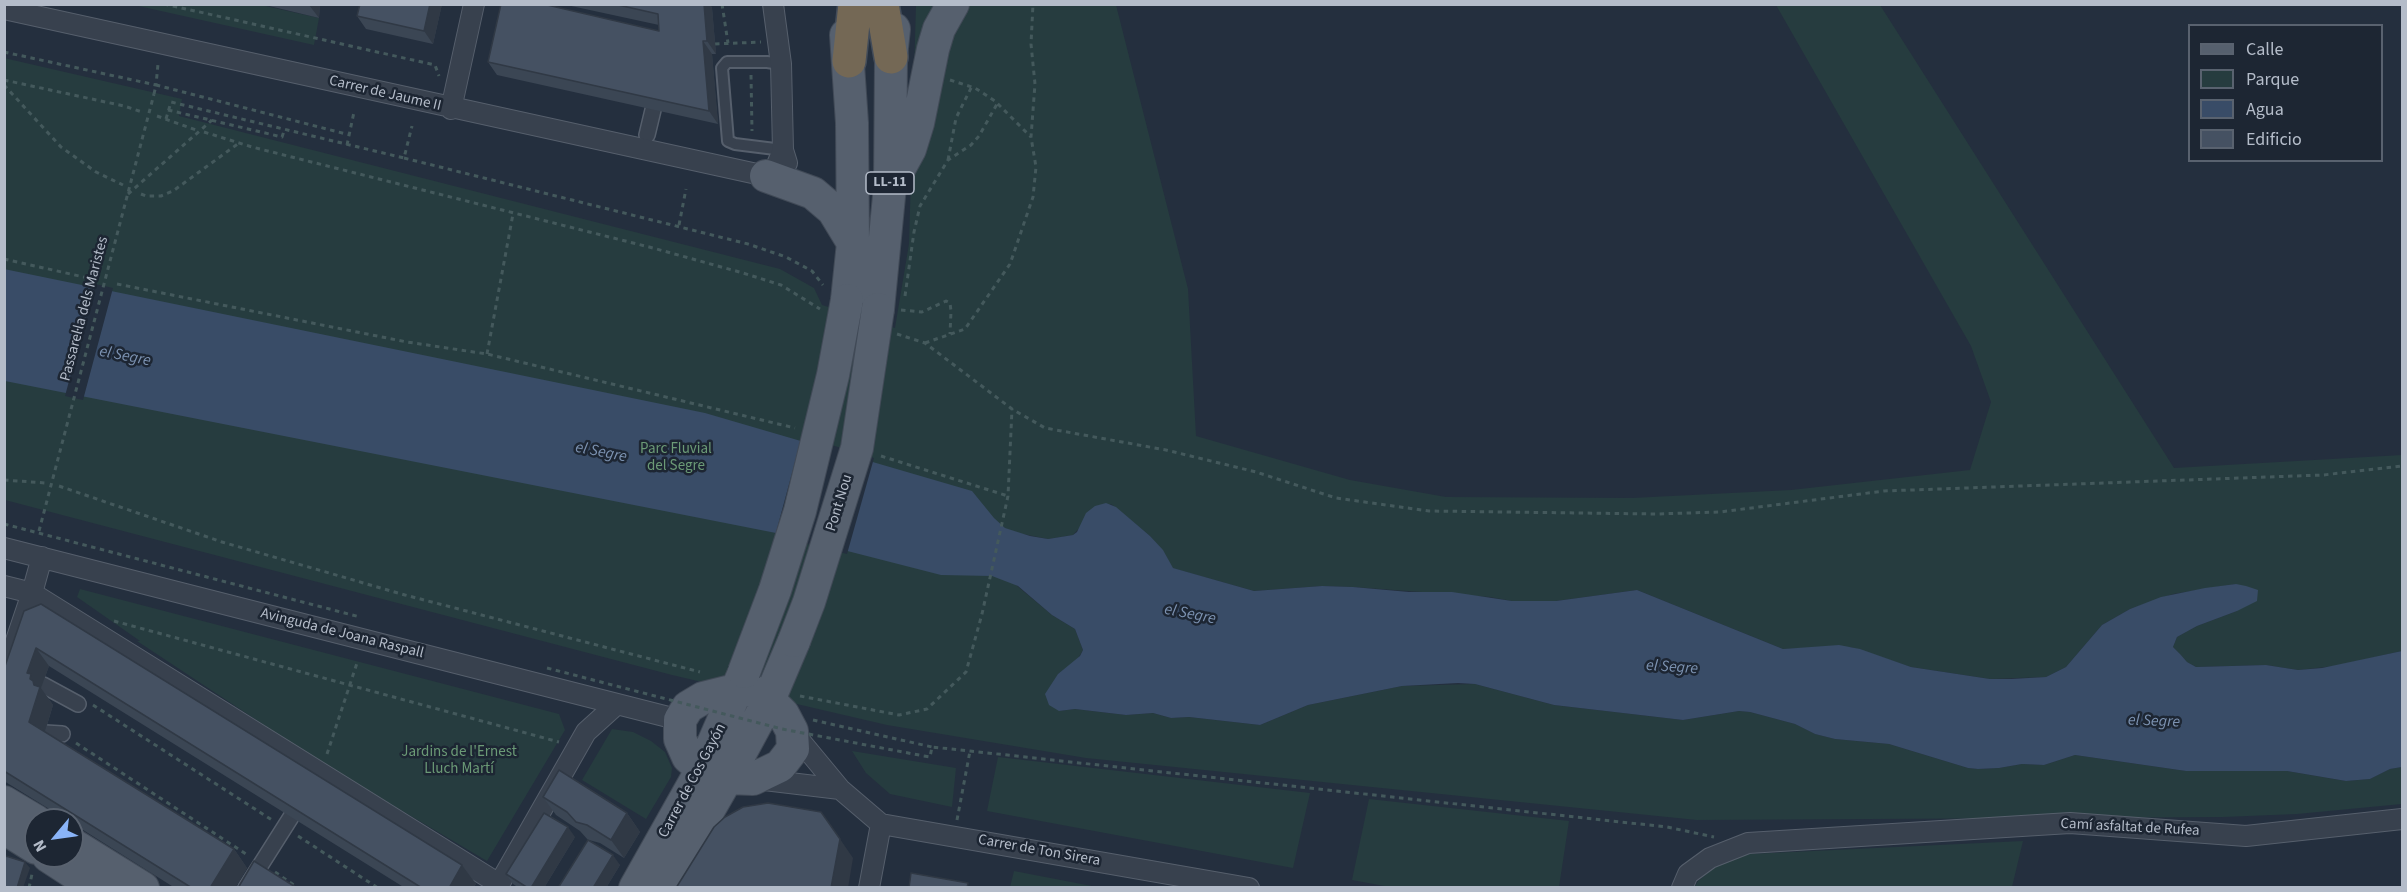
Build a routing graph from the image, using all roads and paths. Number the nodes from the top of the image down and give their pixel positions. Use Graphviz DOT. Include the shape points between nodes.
graph roads {
  1 [pos="164,4"];
  2 [pos="474,4"];
  3 [pos="722,4"];
  4 [pos="772,4"];
  5 [pos="843,4"];
  6 [pos="855,4"];
  7 [pos="882,4"];
  8 [pos="897,4"];
  9 [pos="953,4"];
  10 [pos="1033,4"];
  11 [pos="4,9"];
  12 [pos="765,42"];
  13 [pos="728,43"];
  14 [pos="749,43"];
  15 [pos="715,44"];
  16 [pos="4,51"];
  17 [pos="891,57"];
  18 [pos="849,61"];
  19 [pos="750,62"];
  20 [pos="158,64"];
  21 [pos="781,64"];
  22 [pos="927,76"];
  23 [pos="4,80"];
  24 [pos="4,85"];
  25 [pos="156,85"];
  26 [pos="972,86"];
  27 [pos="997,104"];
  28 [pos="451,109"];
  29 [pos="168,110"];
  30 [pos="653,110"];
  31 [pos="142,112"];
  32 [pos="354,112"];
  33 [pos="157,116"];
  34 [pos="165,119"];
  35 [pos="212,120"];
  36 [pos="412,126"];
  37 [pos="196,130"];
  38 [pos="284,131"];
  39 [pos="204,132"];
  40 [pos="350,135"];
  41 [pos="647,135"];
  42 [pos="1032,137"];
  43 [pos="239,143"];
  44 [pos="347,145"];
  45 [pos="744,145"];
  46 [pos="783,150"];
  47 [pos="404,158"];
  48 [pos="948,160"];
  49 [pos="779,181"];
  50 [pos="123,185"];
  51 [pos="890,186"];
  52 [pos="686,189"];
  53 [pos="141,194"];
  54 [pos="127,196"];
  55 [pos="513,213"];
  56 [pos="679,225"];
  57 [pos="853,243"];
  58 [pos="4,259"];
  59 [pos="97,280"];
  60 [pos="117,284"];
  61 [pos="832,301"];
  62 [pos="891,317"];
  63 [pos="950,334"];
  64 [pos="924,343"];
  65 [pos="487,354"];
  66 [pos="1012,409"];
  67 [pos="798,430"];
  68 [pos="876,454"];
  69 [pos="2403,466"];
  70 [pos="4,480"];
  71 [pos="46,483"];
  72 [pos="59,486"];
  73 [pos="1008,496"];
  74 [pos="4,524"];
  75 [pos="39,531"];
  76 [pos="4,548"];
  77 [pos="42,557"];
  78 [pos="4,586"];
  79 [pos="32,593"];
  80 [pos="362,618"];
  81 [pos="108,619"];
  82 [pos="358,660"];
  83 [pos="547,668"];
  84 [pos="10,673"];
  85 [pos="706,674"];
  86 [pos="741,681"];
  87 [pos="43,685"];
  88 [pos="351,686"];
  89 [pos="772,693"];
  90 [pos="574,694"];
  91 [pos="78,704"];
  92 [pos="617,704"];
  93 [pos="680,720"];
  94 [pos="801,725"];
  95 [pos="586,732"];
  96 [pos="45,733"];
  97 [pos="62,734"];
  98 [pos="563,743"];
  99 [pos="932,747"];
  100 [pos="970,751"];
  101 [pos="320,771"];
  102 [pos="728,775"];
  103 [pos="840,789"];
  104 [pos="4,801"];
  105 [pos="24,814"];
  106 [pos="2403,819"];
  107 [pos="288,822"];
  108 [pos="957,822"];
  109 [pos="881,824"];
  110 [pos="4,828"];
  111 [pos="1748,843"];
  112 [pos="24,847"];
  113 [pos="84,851"];
  114 [pos="261,864"];
  115 [pos="35,868"];
  116 [pos="55,868"];
  117 [pos="500,886"];
  118 [pos="28,888"];
  119 [pos="98,888"];
  120 [pos="143,888"];
  121 [pos="246,888"];
  122 [pos="298,888"];
  123 [pos="378,888"];
  124 [pos="634,888"];
  125 [pos="664,888"];
  126 [pos="869,888"];
  127 [pos="1249,888"];
  128 [pos="1682,888"];
  1 -- 28 [label="path" via="435,65"];
  2 -- 28 [label="street"];
  3 -- 13 [label="path"];
  4 -- 21 [label="street"];
  5 -- 18 [label="main road, LL-11"];
  6 -- 18 [label="highway"];
  7 -- 17 [label="highway"];
  8 -- 17 [label="main road, LL-11"];
  9 -- 22 [label="main road" via="939,29"];
  10 -- 42 [label="path"];
  11 -- 28 [label="street, Carrer de Jaume II"];
  12 -- 14 [label="path"];
  13 -- 14 [label="path"];
  13 -- 15 [label="path"];
  14 -- 19 [label="path"];
  16 -- 25 [label="path"];
  17 -- 51 [label="main road, LL-11"];
  18 -- 57 [label="main road, LL-11"];
  19 -- 21 [label="lane"];
  19 -- 45 [label="path" via="753,126"];
  19 -- 45 [label="lane" via="727,62 722,68 726,138 730,143"];
  20 -- 25 [label="path, Passarel·la dels Maristes"];
  21 -- 46 [label="street"];
  22 -- 26 [label="path"];
  22 -- 51 [label="main road" via="913,140"];
  23 -- 31 [label="path"];
  24 -- 50 [label="path" via="61,147 96,172"];
  25 -- 40 [label="path"];
  25 -- 54 [label="path, Passarel·la dels Maristes, bridge"];
  26 -- 27 [label="path"];
  26 -- 48 [label="path" via="956,118"];
  27 -- 42 [label="path"];
  27 -- 48 [label="path" via="979,136"];
  28 -- 49 [label="street, Carrer de Jaume II"];
  29 -- 34 [label="path"];
  29 -- 35 [label="path"];
  29 -- 38 [label="path" via="171,102"];
  30 -- 41 [label="street"];
  32 -- 40 [label="path"];
  33 -- 34 [label="path"];
  34 -- 37 [label="path"];
  35 -- 38 [label="path" via="282,137"];
  35 -- 54 [label="path, bridge"];
  36 -- 47 [label="path"];
  38 -- 44 [label="path"];
  39 -- 43 [label="path"];
  40 -- 44 [label="path"];
  42 -- 63 [label="path" via="1036,167 1033,197 1010,264 965,329"];
  43 -- 53 [label="path" via="173,191 161,196"];
  43 -- 55 [label="path"];
  44 -- 47 [label="path"];
  45 -- 46 [label="lane"];
  46 -- 49 [label="street" via="776,167"];
  47 -- 56 [label="path"];
  48 -- 62 [label="path" via="920,206 907,290"];
  49 -- 57 [label="main road" via="813,193 832,210"];
  51 -- 62 [label="main road, LL-11"];
  52 -- 56 [label="path"];
  54 -- 75 [label="path, Passarel·la dels Maristes, bridge"];
  55 -- 61 [label="path" via="743,273 781,285 813,307"];
  55 -- 65 [label="path"];
  56 -- 61 [label="path" via="786,257 812,271"];
  57 -- 61 [label="main road, LL-11"];
  58 -- 59 [label="path"];
  60 -- 65 [label="path" via="407,342"];
  61 -- 86 [label="main road, bridge" via="833,375 800,511"];
  62 -- 63 [label="path" via="922,312 946,301 951,311"];
  62 -- 64 [label="path"];
  62 -- 89 [label="main road, Pont Nou, bridge" via="857,448 809,602"];
  63 -- 64 [label="path"];
  64 -- 66 [label="path"];
  65 -- 67 [label="path"];
  66 -- 69 [label="path" via="1045,428 1166,450 1256,472 1336,498 1429,511 1720,512 1884,491 2323,476"];
  66 -- 73 [label="path"];
  68 -- 73 [label="path"];
  70 -- 71 [label="path"];
  72 -- 85 [label="path" via="222,543"];
  73 -- 89 [label="path" via="966,672 927,709 899,715"];
  74 -- 75 [label="path"];
  75 -- 80 [label="path"];
  76 -- 77 [label="street, Avinguda de Joana Raspall"];
  77 -- 79 [label="street"];
  77 -- 90 [label="street, Avinguda de Joana Raspall"];
  78 -- 79 [label="street"];
  79 -- 84 [label="street"];
  79 -- 101 [label="street"];
  81 -- 88 [label="path"];
  82 -- 88 [label="path"];
  83 -- 99 [label="path, bridge" via="782,729 930,757"];
  86 -- 89 [label="main road" via="753,691"];
  86 -- 93 [label="main road" via="688,707"];
  86 -- 102 [label="main road, Carrer de Cos Gayón"];
  87 -- 91 [label="street"];
  88 -- 98 [label="path"];
  88 -- 101 [label="path"];
  89 -- 94 [label="main road" via="783,714"];
  89 -- 102 [label="main road, Carrer de Cos Gayón"];
  90 -- 92 [label="street, Avinguda de Joana Raspall"];
  90 -- 95 [label="street"];
  91 -- 107 [label="path" via="81,697"];
  92 -- 93 [label="street, Avinguda de Joana Raspall"];
  92 -- 95 [label="street"];
  93 -- 102 [label="main road" via="680,739 688,757"];
  94 -- 99 [label="path"];
  94 -- 102 [label="main road" via="793,748 780,766"];
  94 -- 103 [label="street"];
  95 -- 117 [label="street"];
  96 -- 97 [label="street"];
  97 -- 114 [label="path"];
  99 -- 100 [label="path"];
  100 -- 108 [label="path"];
  100 -- 111 [label="path" via="1667,827"];
  101 -- 117 [label="street"];
  102 -- 103 [label="street"];
  102 -- 124 [label="main road, Carrer de Cos Gayón"];
  102 -- 125 [label="main road, Carrer de Cos Gayón"];
  103 -- 109 [label="street"];
  104 -- 105 [label="main road"];
  106 -- 111 [label="street, Camí asfaltat de Rufea" via="2246,836 2070,823"];
  107 -- 114 [label="street"];
  107 -- 123 [label="path"];
  109 -- 126 [label="street"];
  109 -- 127 [label="street, Carrer de Ton Sirera"];
  110 -- 112 [label="main road"];
  111 -- 128 [label="street, Camí asfaltat de Rufea" via="1710,858 1689,874"];
  113 -- 120 [label="main road"];
  114 -- 121 [label="street"];
  114 -- 122 [label="path"];
  115 -- 118 [label="path"];
  116 -- 119 [label="main road"];
}
